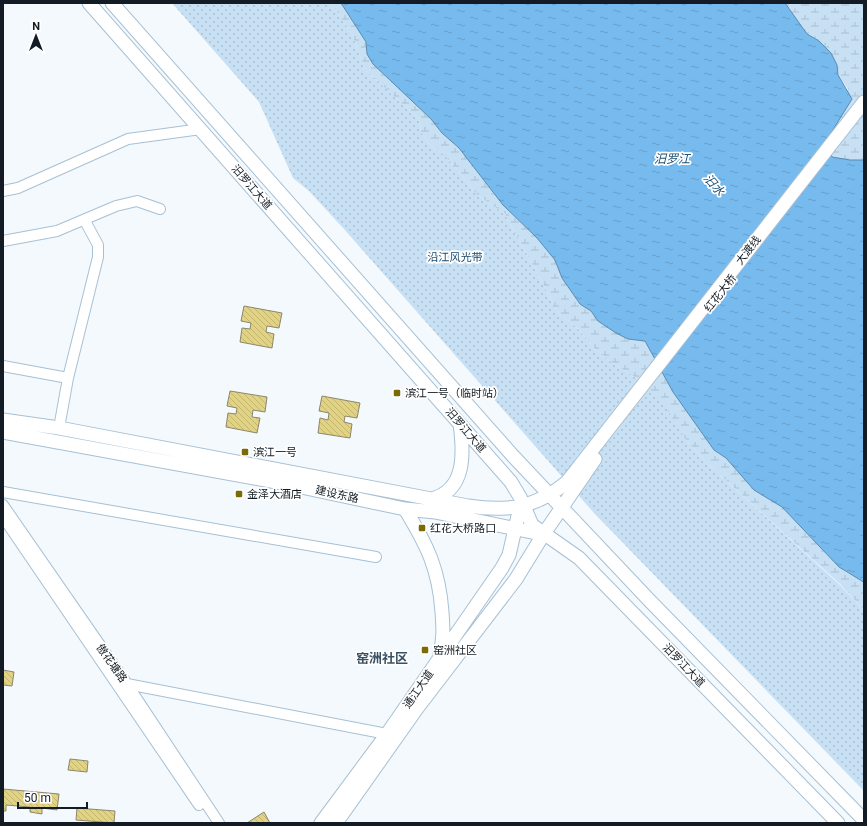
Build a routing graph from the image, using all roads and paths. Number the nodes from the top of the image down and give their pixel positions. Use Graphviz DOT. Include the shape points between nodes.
graph roads {
  1 [pos="89,3"];
  2 [pos="112,3"];
  3 [pos="864,102"];
  4 [pos="864,111"];
  5 [pos="201,129"];
  6 [pos="3,191"];
  7 [pos="160,209"];
  8 [pos="85,221"];
  9 [pos="3,240"];
  10 [pos="3,366"];
  11 [pos="68,378"];
  12 [pos="634,399"];
  13 [pos="3,420"];
  14 [pos="460,424"];
  15 [pos="59,428"];
  16 [pos="3,432"];
  17 [pos="3,492"];
  18 [pos="550,494"];
  19 [pos="430,499"];
  20 [pos="3,505"];
  21 [pos="523,506"];
  22 [pos="563,508"];
  23 [pos="405,509"];
  24 [pos="3,517"];
  25 [pos="516,529"];
  26 [pos="543,534"];
  27 [pos="376,557"];
  28 [pos="435,664"];
  29 [pos="127,684"];
  30 [pos="391,737"];
  31 [pos="864,820"];
  32 [pos="211,823"];
  33 [pos="219,823"];
  34 [pos="321,823"];
  35 [pos="336,823"];
  36 [pos="838,823"];
  1 -- 5 [label="main road, 汨罗江大道"];
  2 -- 18 [label="main road, 汨罗江大道" via="513,456"];
  3 -- 12 [label="main road, 大渡线"];
  4 -- 12 [label="main road, 红花大桥"];
  5 -- 6 [label="street" via="128,139 18,188"];
  5 -- 14 [label="main road, 汨罗江大道"];
  7 -- 8 [label="street" via="137,201 116,206"];
  8 -- 9 [label="street" via="57,231"];
  8 -- 11 [label="street" via="98,245 98,257"];
  10 -- 11 [label="street"];
  11 -- 15 [label="street"];
  12 -- 18 [label="main road, 建设东路" via="567,482"];
  12 -- 22 [label="main road"];
  13 -- 15 [label="main road, 建设东路"];
  14 -- 19 [label="main road" via="462,451 456,481 443,496"];
  14 -- 21 [label="main road, 汨罗江大道" via="511,482"];
  15 -- 19 [label="main road, 建设东路"];
  16 -- 23 [label="main road, 建设东路" via="287,484"];
  17 -- 27 [label="street"];
  18 -- 21 [label="main road, 建设东路"];
  18 -- 22 [label="main road, 汨罗江大道"];
  19 -- 21 [label="main road, 建设东路" via="488,509"];
  20 -- 29 [label="street, 傲花塘路"];
  21 -- 25 [label="main road, 通江大道"];
  21 -- 26 [label="main road, 汨罗江大道" via="529,521"];
  22 -- 26 [label="main road"];
  22 -- 31 [label="main road, 汨罗江大道" via="666,618"];
  23 -- 25 [label="main road, 建设东路" via="435,512"];
  23 -- 28 [label="main road" via="426,545 438,579 444,641"];
  24 -- 32 [label="street"];
  25 -- 26 [label="main road, 建设东路"];
  25 -- 28 [label="main road, 通江大道" via="503,567"];
  26 -- 30 [label="main road, 通江大道" via="516,579"];
  26 -- 36 [label="main road, 汨罗江大道" via="579,558"];
  28 -- 30 [label="main road, 通江大道"];
  29 -- 30 [label="street"];
  29 -- 33 [label="street, 傲花塘路"];
  30 -- 34 [label="main road, 通江大道"];
  30 -- 35 [label="main road, 通江大道"];
}
